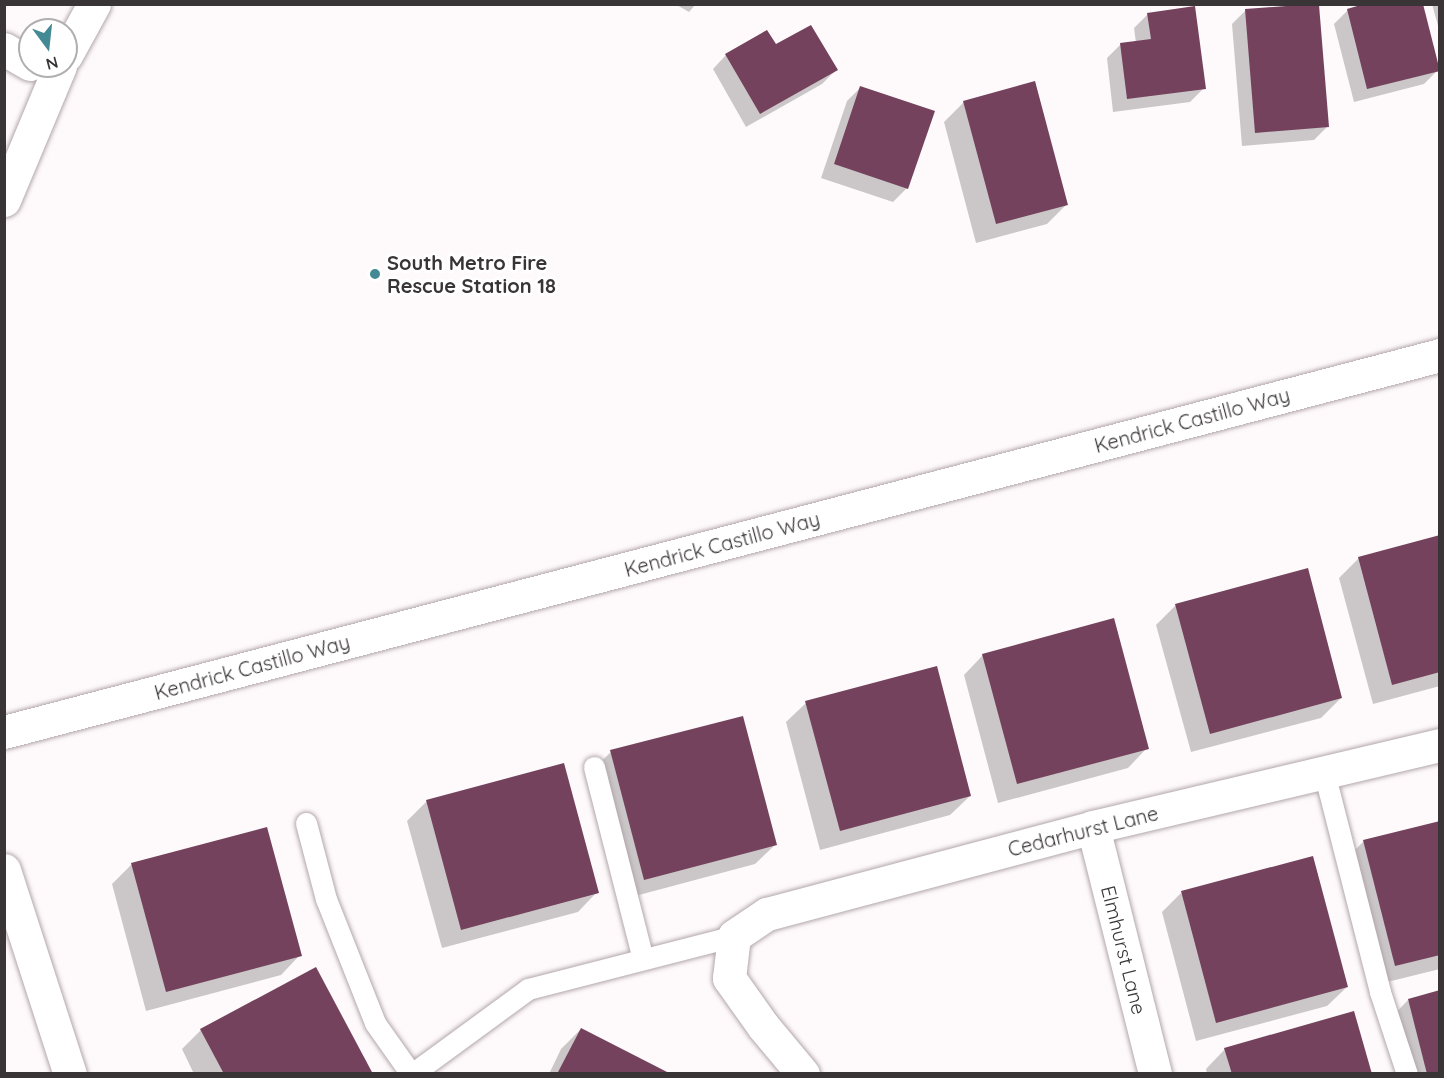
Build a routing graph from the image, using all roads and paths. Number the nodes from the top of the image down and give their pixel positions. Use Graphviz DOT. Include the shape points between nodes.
graph roads {
  1 [pos="94,4"];
  2 [pos="78,26"];
  3 [pos="45,78"];
  4 [pos="4,200"];
  5 [pos="1440,355"];
  6 [pos="4,732"];
  7 [pos="1440,745"];
  8 [pos="594,767"];
  9 [pos="1324,772"];
  10 [pos="306,823"];
  11 [pos="1093,827"];
  12 [pos="4,870"];
  13 [pos="734,936"];
  14 [pos="643,958"];
  15 [pos="70,1074"];
  16 [pos="411,1074"];
  17 [pos="803,1074"];
  18 [pos="1155,1074"];
  19 [pos="1407,1074"];
  1 -- 2 [label="street"];
  3 -- 4 [label="street"];
  5 -- 6 [label="street, Kendrick Castillo Way"];
  7 -- 9 [label="street, Cedarhurst Lane"];
  8 -- 14 [label="lane"];
  9 -- 11 [label="street, Cedarhurst Lane"];
  9 -- 19 [label="lane" via="1380,992"];
  10 -- 16 [label="lane" via="326,899 375,1023"];
  11 -- 13 [label="street, Cedarhurst Lane" via="767,914"];
  11 -- 18 [label="street, Elmhurst Lane"];
  12 -- 15 [label="street"];
  13 -- 14 [label="lane"];
  13 -- 17 [label="street" via="729,978"];
  14 -- 16 [label="lane" via="528,989"];
}
